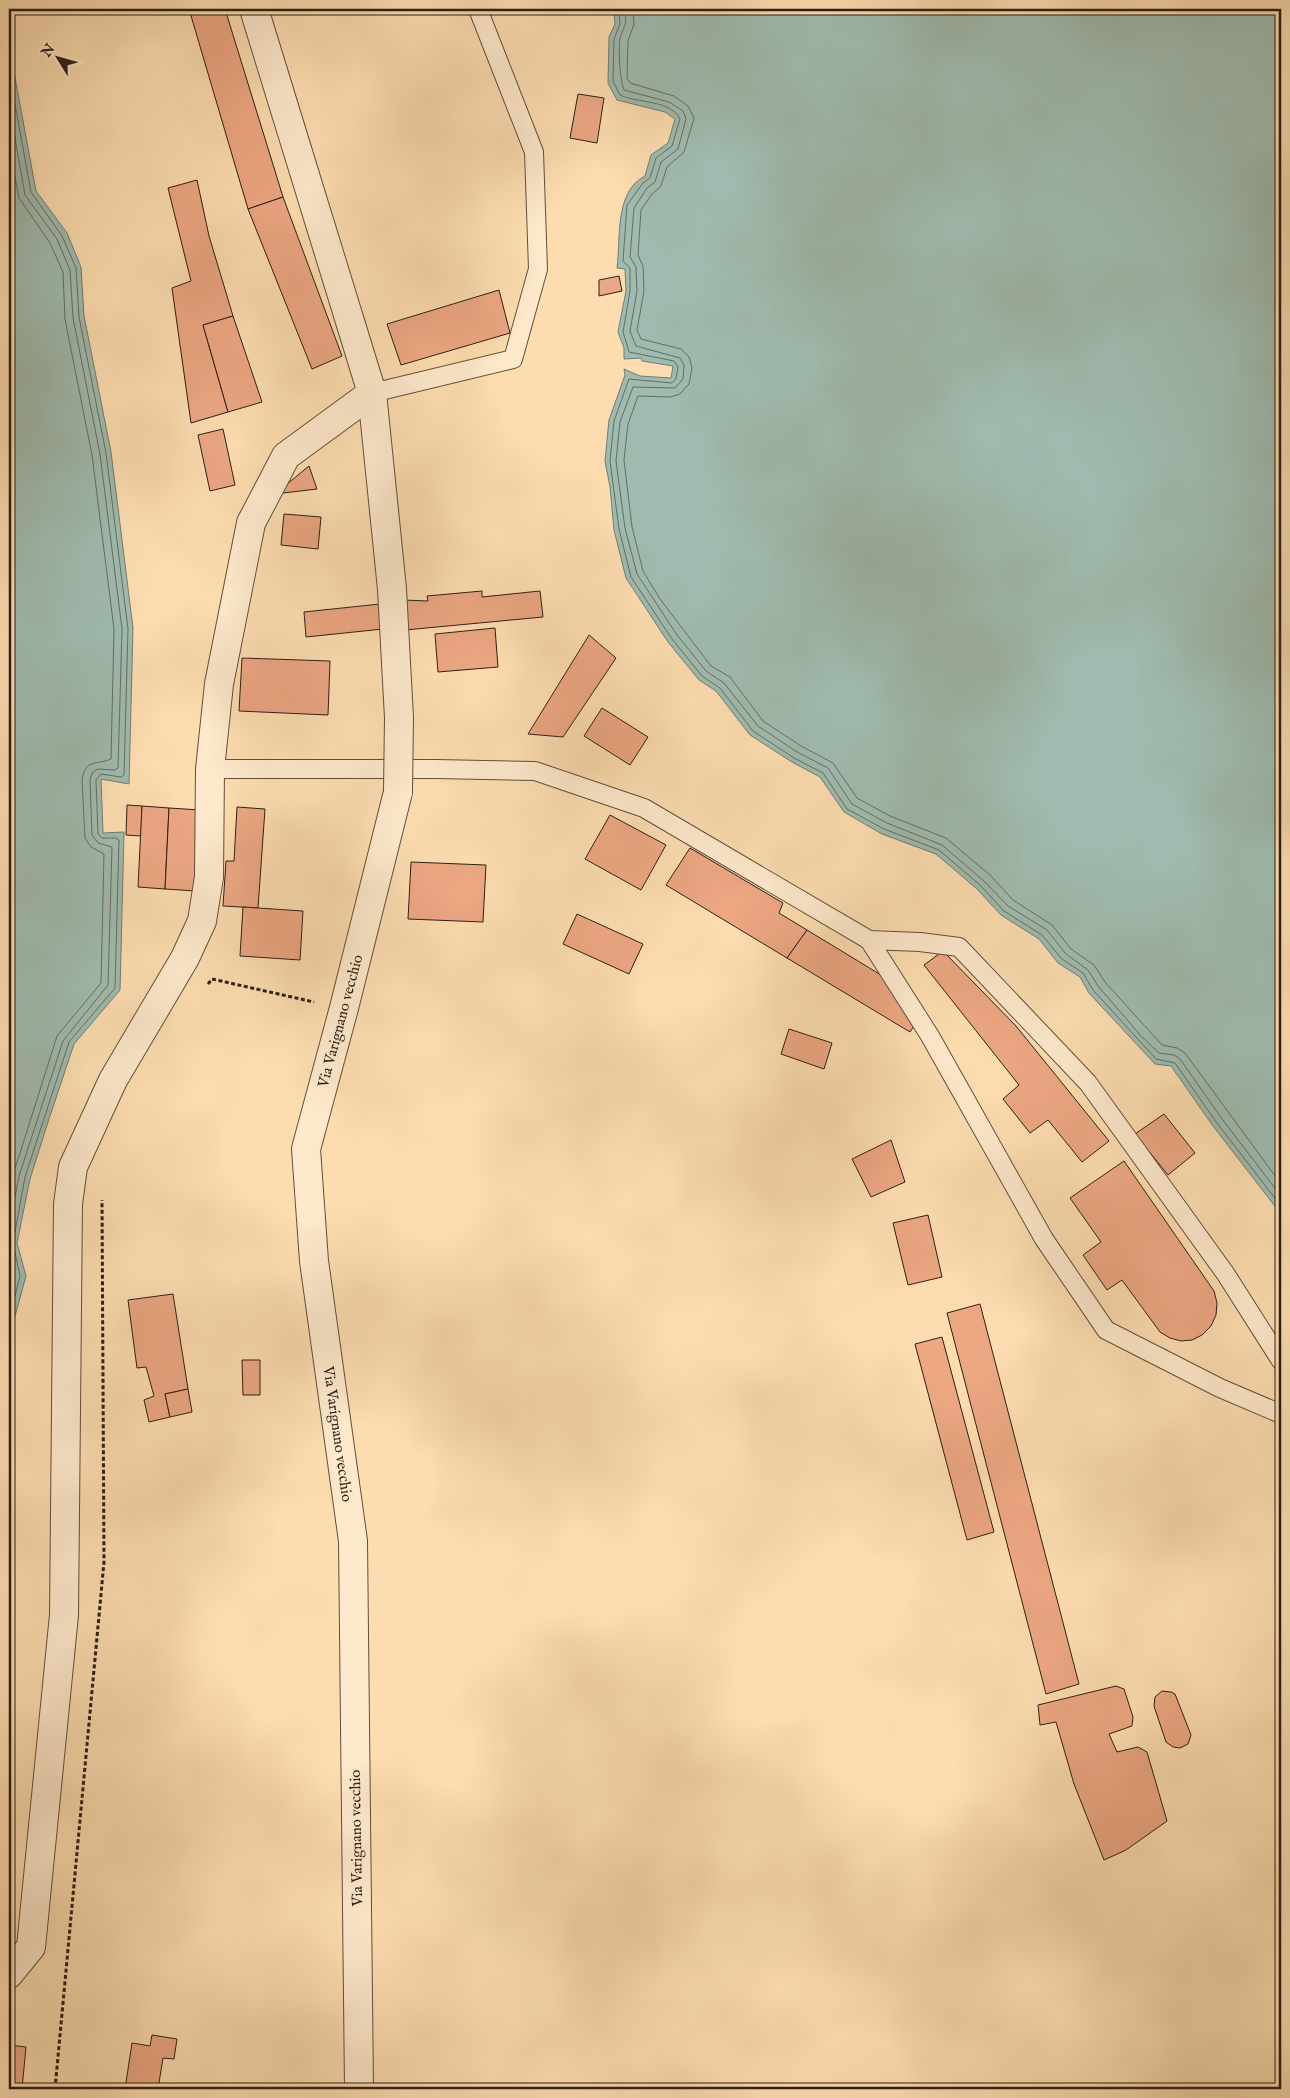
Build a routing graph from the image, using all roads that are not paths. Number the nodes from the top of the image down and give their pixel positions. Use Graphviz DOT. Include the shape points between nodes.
graph roads {
  1 [pos="254,9"];
  2 [pos="478,9"];
  3 [pos="372,393"];
  4 [pos="210,769"];
  5 [pos="869,940"];
  6 [pos="1281,1361"];
  7 [pos="1281,1414"];
  8 [pos="9,1974"];
  9 [pos="359,2089"];
  1 -- 3 [label="street, Via Varignano vecchio"];
  2 -- 3 [label="lane" via="534,152 538,269 513,359"];
  3 -- 4 [label="street" via="286,456 252,522 219,684"];
  3 -- 9 [label="street, Via Varignano vecchio, bridge" via="392,589 398,792 306,1149 314,1261 353,1541"];
  4 -- 5 [label="lane" via="535,771 644,808"];
  4 -- 8 [label="street" via="209,877 202,921 185,958 113,1080 73,1167 68,1204 64,1615 31,1947"];
  5 -- 6 [label="lane" via="959,947 1088,1083 1225,1272"];
  5 -- 7 [label="lane" via="930,1036 1044,1239 1106,1330 1220,1388"];
}
